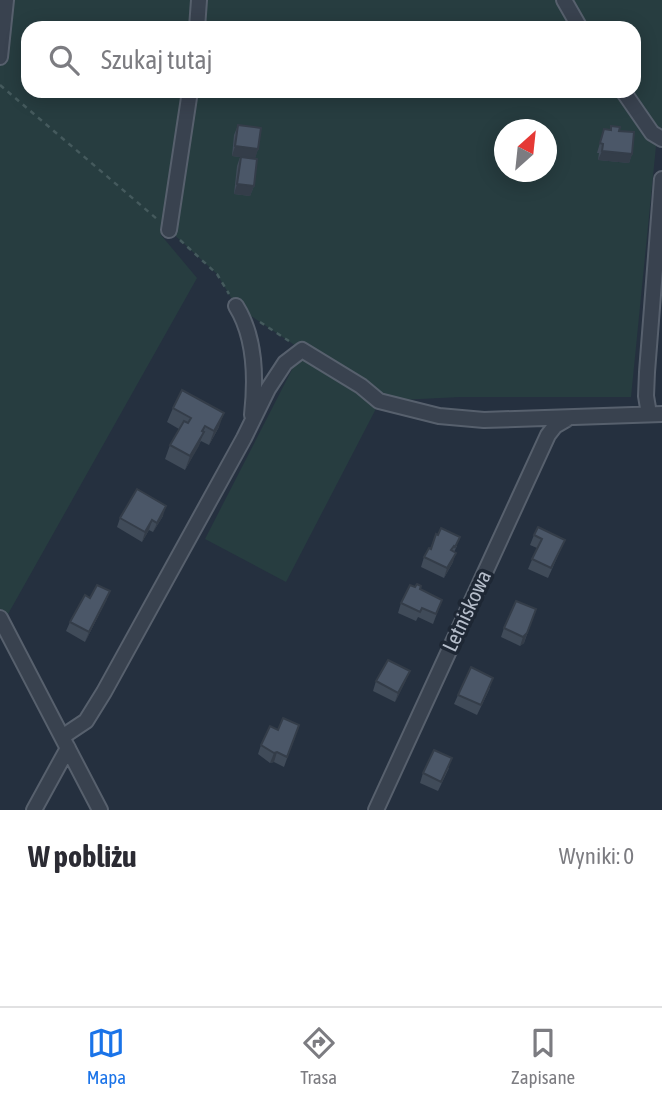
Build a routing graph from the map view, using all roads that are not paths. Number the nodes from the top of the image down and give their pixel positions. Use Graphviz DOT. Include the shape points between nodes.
graph roads {
  1 [pos="6,0"];
  2 [pos="199,0"];
  3 [pos="564,0"];
  4 [pos="198,21"];
  5 [pos="576,21"];
  6 [pos="0,57"];
  7 [pos="189,98"];
  8 [pos="628,98"];
  9 [pos="662,139"];
  10 [pos="662,180"];
  11 [pos="169,230"];
  12 [pos="236,306"];
  13 [pos="656,414"];
  14 [pos="567,419"];
  15 [pos="251,424"];
  16 [pos="0,618"];
  17 [pos="65,743"];
  18 [pos="34,810"];
  19 [pos="100,810"];
  20 [pos="376,810"];
  1 -- 6 [label="street"];
  2 -- 4 [label="street"];
  3 -- 5 [label="street"];
  7 -- 11 [label="street"];
  8 -- 9 [label="street" via="652,133"];
  10 -- 13 [label="street" via="647,372"];
  12 -- 15 [label="street" via="246,325 253,358"];
  13 -- 14 [label="street"];
  14 -- 15 [label="street" via="464,419 380,401 302,350 285,363"];
  14 -- 20 [label="street, Letniskowa" via="548,435"];
  15 -- 17 [label="street" via="104,692"];
  16 -- 17 [label="street"];
  17 -- 18 [label="street"];
  17 -- 19 [label="street"];
}
